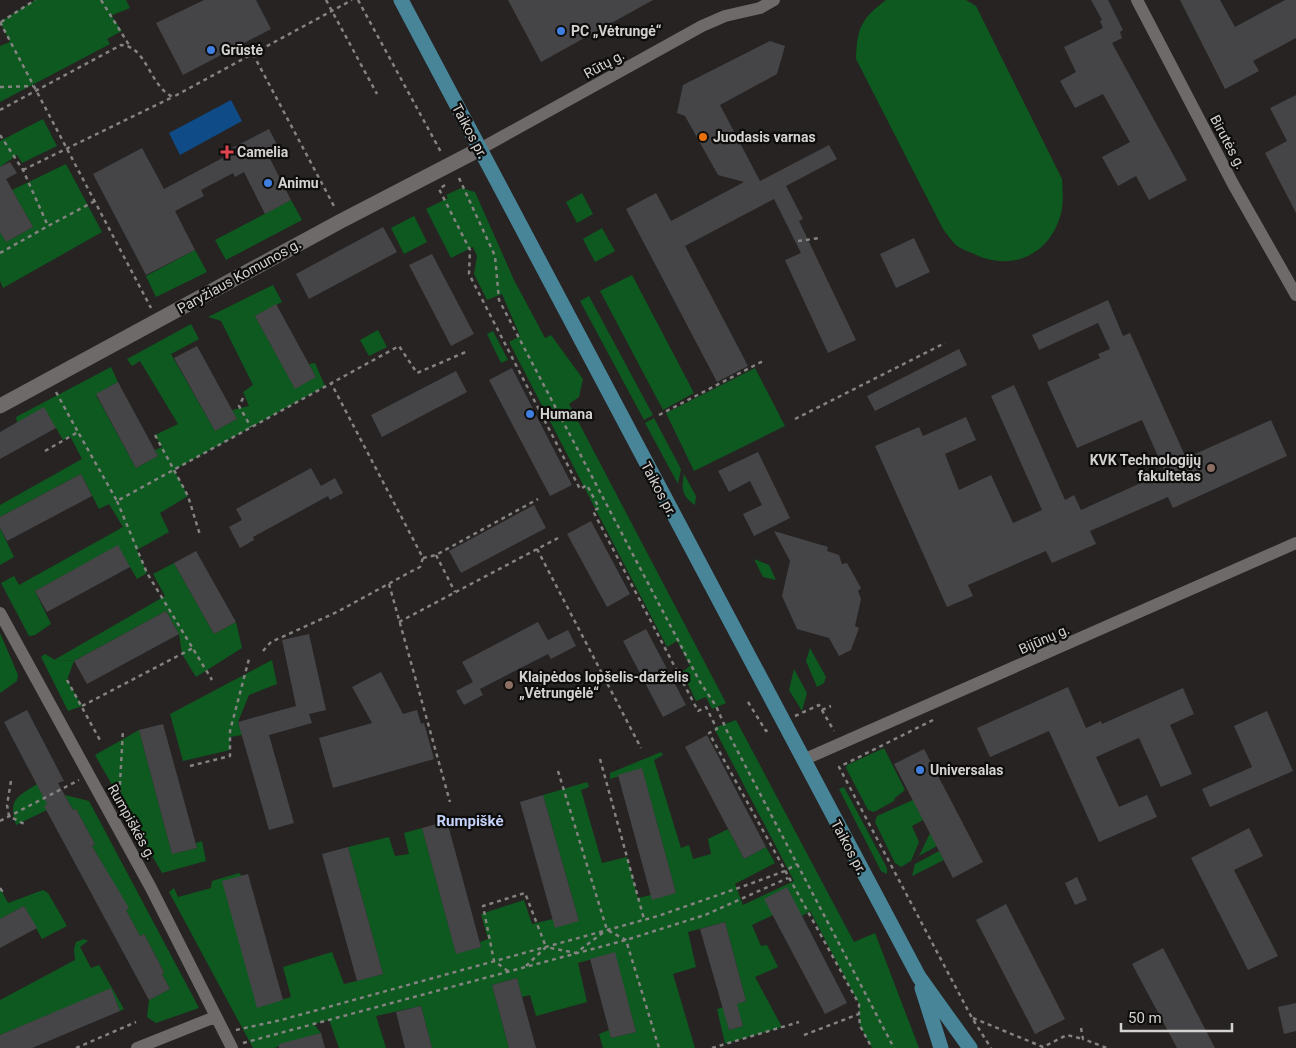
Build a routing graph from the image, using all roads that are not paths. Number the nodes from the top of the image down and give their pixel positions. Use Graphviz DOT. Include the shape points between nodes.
graph roads {
  1 [pos="401,0"];
  2 [pos="774,0"];
  3 [pos="1138,0"];
  4 [pos="480,149"];
  5 [pos="1296,295"];
  6 [pos="0,406"];
  7 [pos="1296,543"];
  8 [pos="0,613"];
  9 [pos="803,760"];
  10 [pos="919,977"];
  11 [pos="215,1017"];
  12 [pos="231,1047"];
  13 [pos="137,1048"];
  14 [pos="941,1048"];
  15 [pos="970,1048"];
  1 -- 4 [label="main road, Taikos pr."];
  2 -- 4 [label="street, Rūtų g." via="760,8 725,16 702,26"];
  3 -- 5 [label="street, Birutės g." via="1233,184"];
  4 -- 6 [label="street, Paryžiaus Komunos g."];
  4 -- 9 [label="main road, Taikos pr."];
  7 -- 9 [label="street, Bijūnų g."];
  8 -- 11 [label="street, Rumpiškės g." via="117,827"];
  9 -- 10 [label="main road, Taikos pr."];
  10 -- 14 [label="main road, Taikos pr."];
  10 -- 15 [label="main road, Taikos pr."];
  11 -- 12 [label="street, Rumpiškės g."];
  11 -- 13 [label="street"];
}
